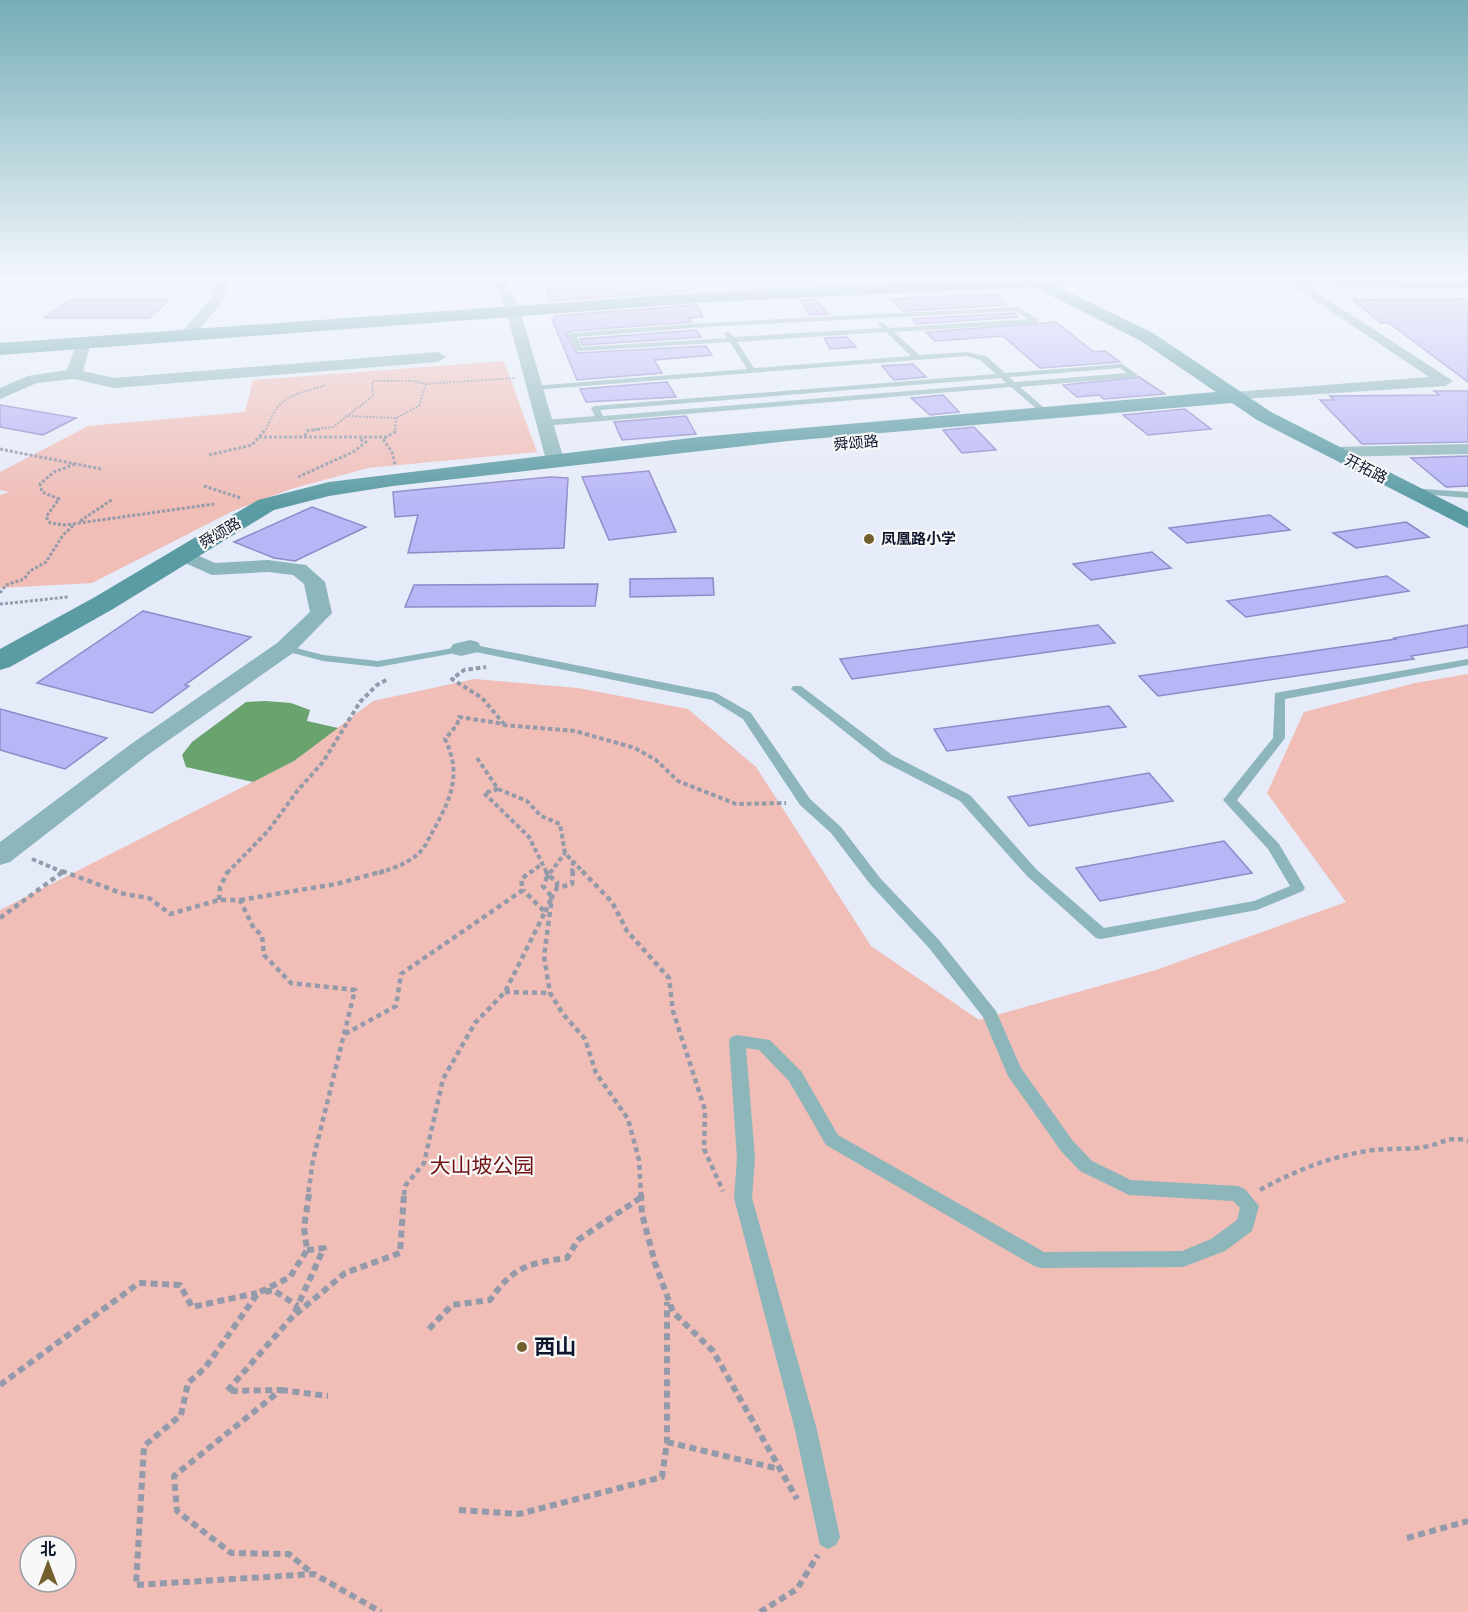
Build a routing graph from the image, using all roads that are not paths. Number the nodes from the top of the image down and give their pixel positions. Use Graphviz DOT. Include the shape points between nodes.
graph roads {
  1 [pos="80,355"];
  2 [pos="524,355"];
  3 [pos="742,355"];
  4 [pos="913,355"];
  5 [pos="951,355"];
  6 [pos="972,355"];
  7 [pos="1146,355"];
  8 [pos="1172,355"];
  9 [pos="1405,355"];
  10 [pos="438,357"];
  11 [pos="916,358"];
  12 [pos="752,371"];
  13 [pos="74,374"];
  14 [pos="1002,375"];
  15 [pos="531,382"];
  16 [pos="1014,385"];
  17 [pos="0,394"];
  18 [pos="1240,405"];
  19 [pos="1046,414"];
  20 [pos="600,418"];
  21 [pos="543,423"];
  22 [pos="1468,449"];
  23 [pos="1334,452"];
  24 [pos="555,460"];
  25 [pos="463,472"];
  26 [pos="1409,490"];
  27 [pos="1468,495"];
  28 [pos="1468,521"];
  29 [pos="183,555"];
  30 [pos="285,648"];
  31 [pos="0,661"];
  32 [pos="1468,662"];
  33 [pos="797,689"];
  34 [pos="4,853"];
  35 [pos="828,1537"];
  1 -- 13 [label="street"];
  2 -- 15 [label="street"];
  3 -- 12 [label="lane"];
  4 -- 11 [label="lane"];
  5 -- 11 [label="lane"];
  6 -- 14 [label="lane" via="982,358"];
  7 -- 18 [label="main road, 开拓路" via="1200,393"];
  8 -- 18 [label="main road, 开拓路"];
  9 -- 18 [label="street" via="1445,381"];
  10 -- 13 [label="street" via="124,383"];
  11 -- 12 [label="lane"];
  12 -- 15 [label="lane"];
  13 -- 17 [label="street" via="34,379"];
  14 -- 16 [label="lane"];
  14 -- 16 [label="lane" via="1122,366 1134,375"];
  14 -- 20 [label="lane" via="595,408"];
  15 -- 21 [label="street"];
  16 -- 19 [label="lane"];
  16 -- 20 [label="lane"];
  18 -- 19 [label="main road, 舜颂路"];
  18 -- 23 [label="main road, 开拓路"];
  18 -- 25 [label="main road, 舜颂路" via="621,464"];
  19 -- 24 [label="main road, 舜颂路"];
  20 -- 21 [label="lane"];
  21 -- 24 [label="street"];
  22 -- 23 [label="street"];
  23 -- 26 [label="main road, 开拓路"];
  24 -- 25 [label="main road, 舜颂路"];
  25 -- 29 [label="main road, 舜颂路" via="294,496 266,505"];
  26 -- 27 [label="lane"];
  26 -- 28 [label="main road, 开拓路"];
  29 -- 30 [label="street" via="212,569 299,569 314,582 321,613"];
  29 -- 31 [label="main road, 舜颂路"];
  30 -- 34 [label="street" via="140,749"];
  30 -- 35 [label="lane" via="323,658 378,664 466,648 514,654 558,667 716,697 747,716 805,802 836,830 875,881 934,944 990,1015 1014,1071 1067,1146 1086,1166 1129,1187 1238,1194 1250,1206 1245,1225 1218,1245 1183,1259 1041,1260 832,1140 795,1076 764,1044 737,1041 747,1158 743,1198 807,1430"];
  32 -- 33 [label="lane" via="1279,696 1279,738 1230,800 1274,847 1298,888 1257,905 1101,934 1032,873 965,798 887,758"];
}
